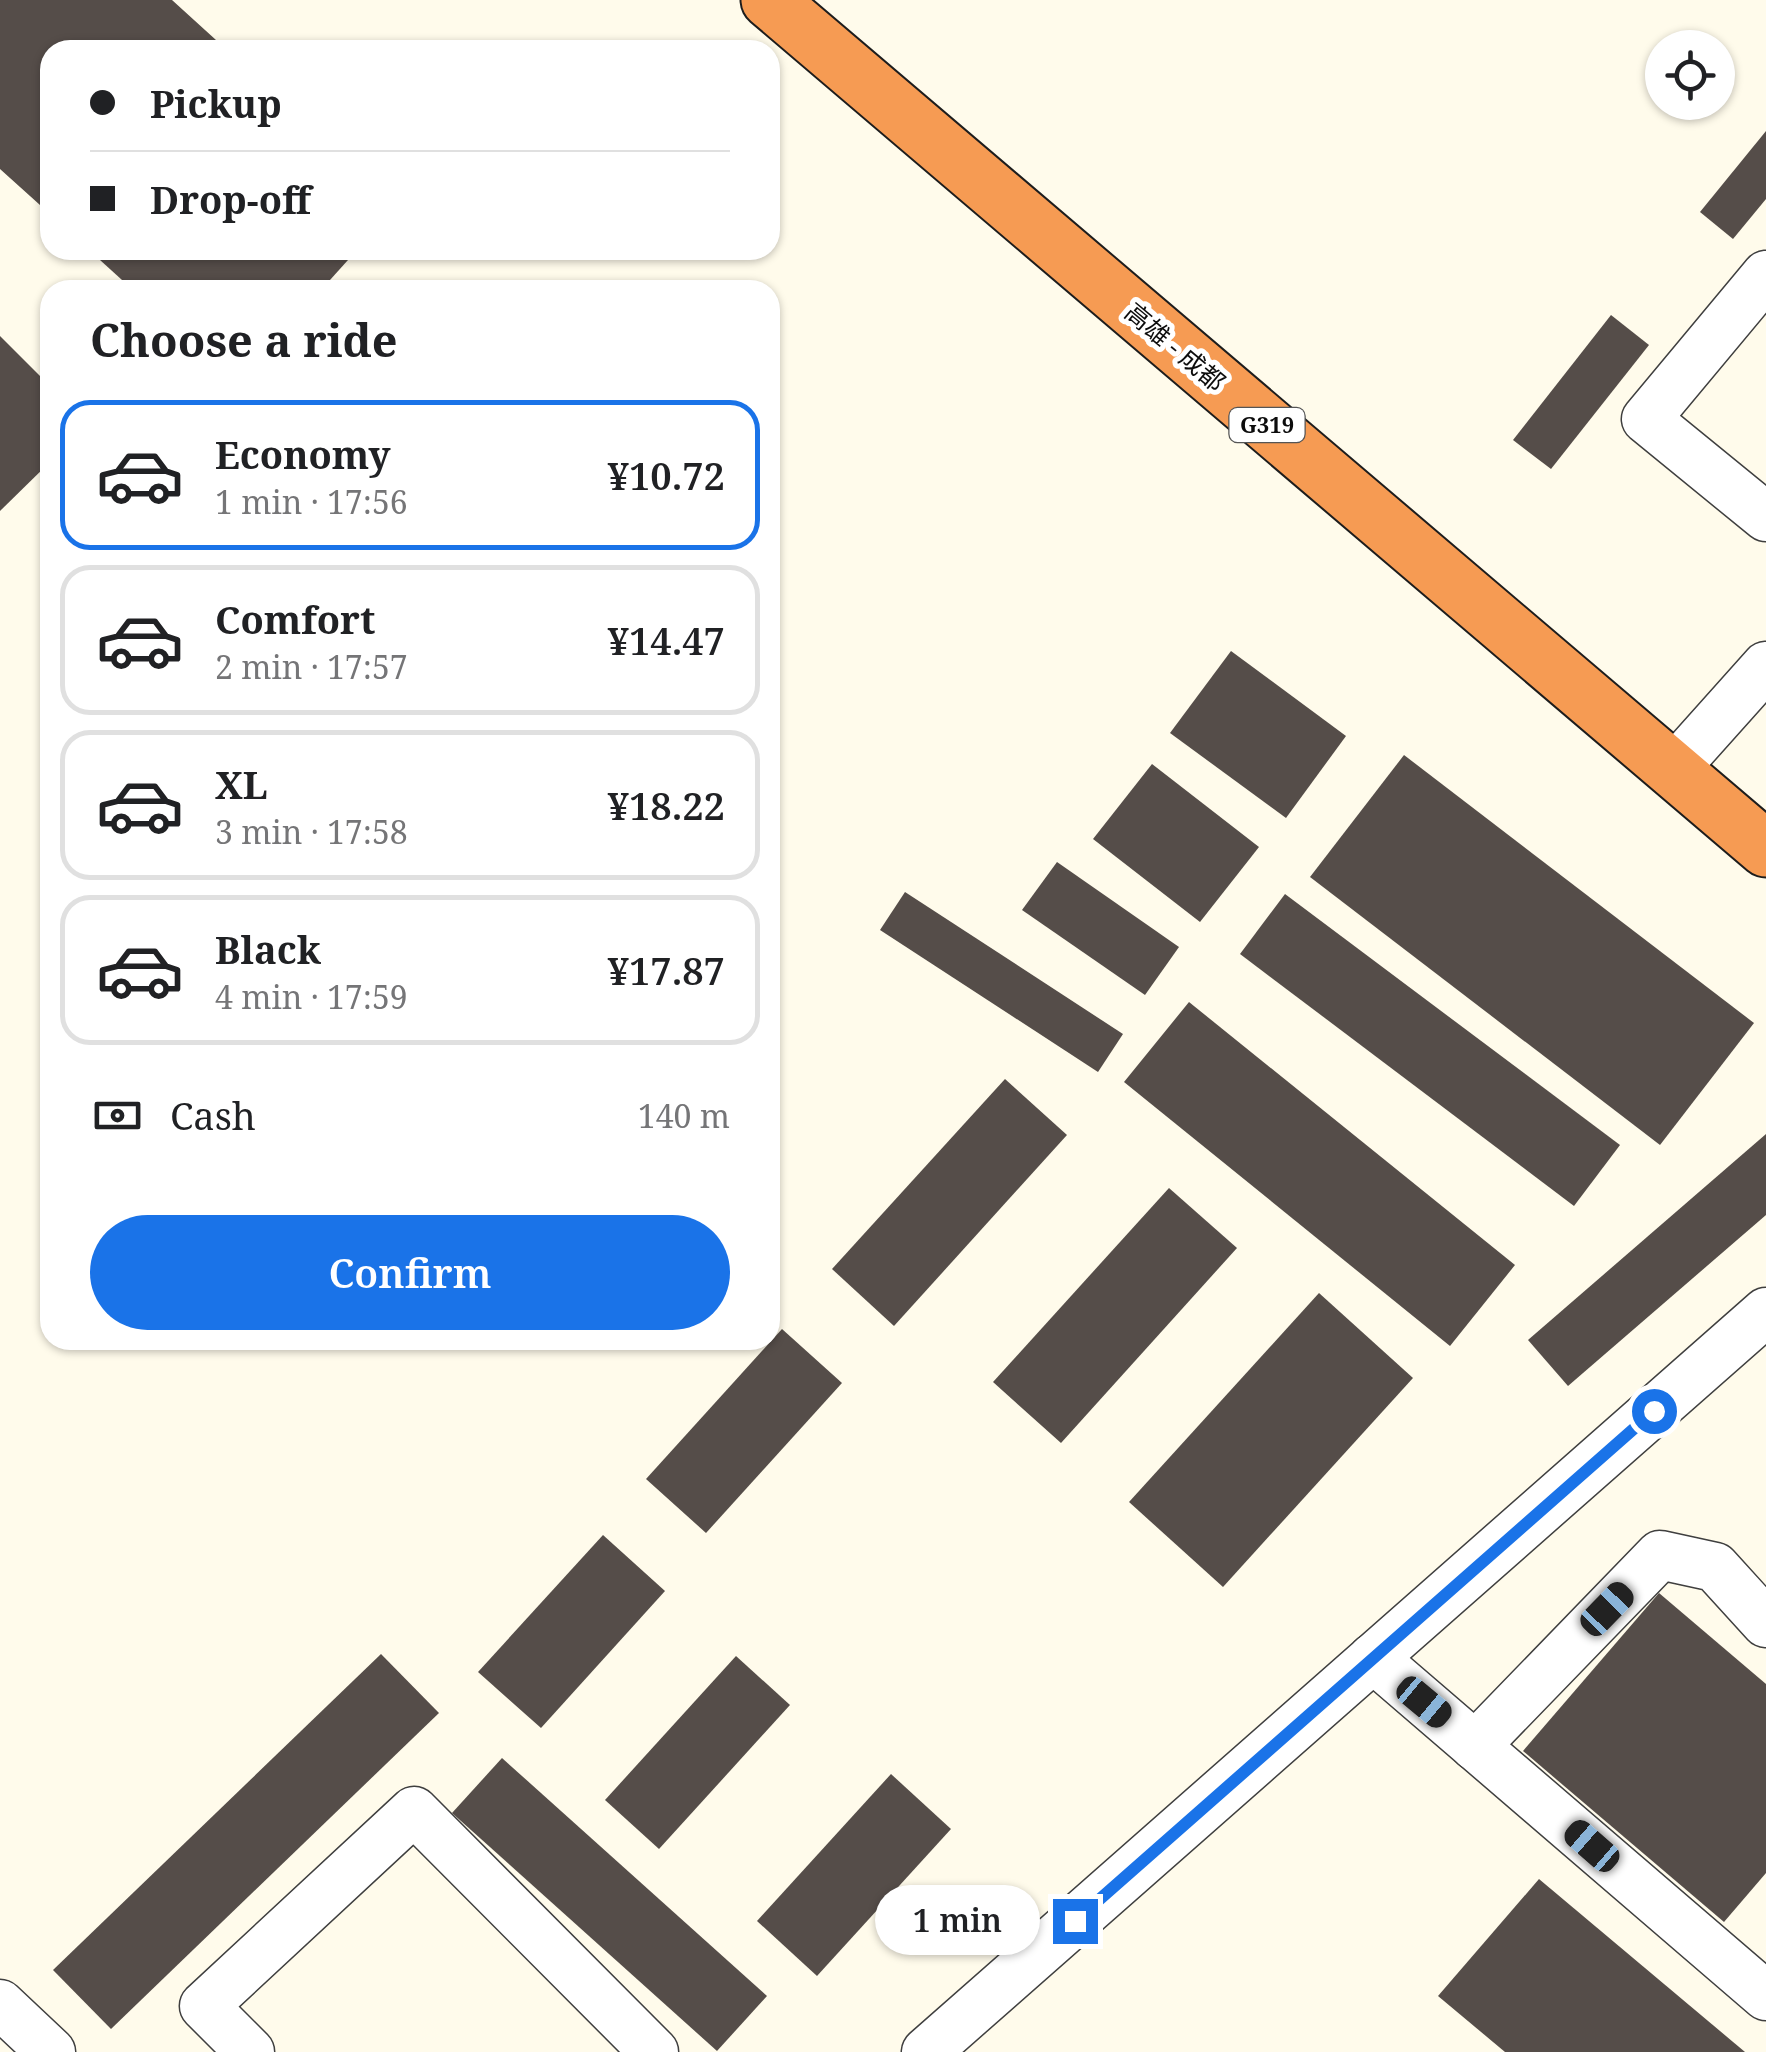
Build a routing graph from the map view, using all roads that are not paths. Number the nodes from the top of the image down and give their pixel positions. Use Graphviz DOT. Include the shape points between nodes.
graph roads {
  1 [pos="769,0"];
  2 [pos="1766,275"];
  3 [pos="1766,517"];
  4 [pos="1766,666"];
  5 [pos="1673,770"];
  6 [pos="1766,849"];
  7 [pos="1766,1312"];
  8 [pos="1766,1622"];
  9 [pos="1373,1658"];
  10 [pos="1476,1746"];
  11 [pos="1766,1996"];
  12 [pos="0,2004"];
  13 [pos="51,2052"];
  14 [pos="250,2052"];
  15 [pos="654,2052"];
  16 [pos="926,2052"];
  1 -- 5 [label="highway, 高雄 - 成都 / G319"];
  2 -- 3 [label="street" via="1646,420"];
  4 -- 5 [label="street"];
  5 -- 6 [label="highway, 高雄 - 成都 / G319"];
  7 -- 9 [label="street"];
  8 -- 10 [label="street" via="1715,1568 1660,1555"];
  9 -- 10 [label="street"];
  9 -- 16 [label="street"];
  10 -- 11 [label="street"];
  12 -- 13 [label="street"];
  14 -- 15 [label="street" via="204,2006 414,1811"];
}
